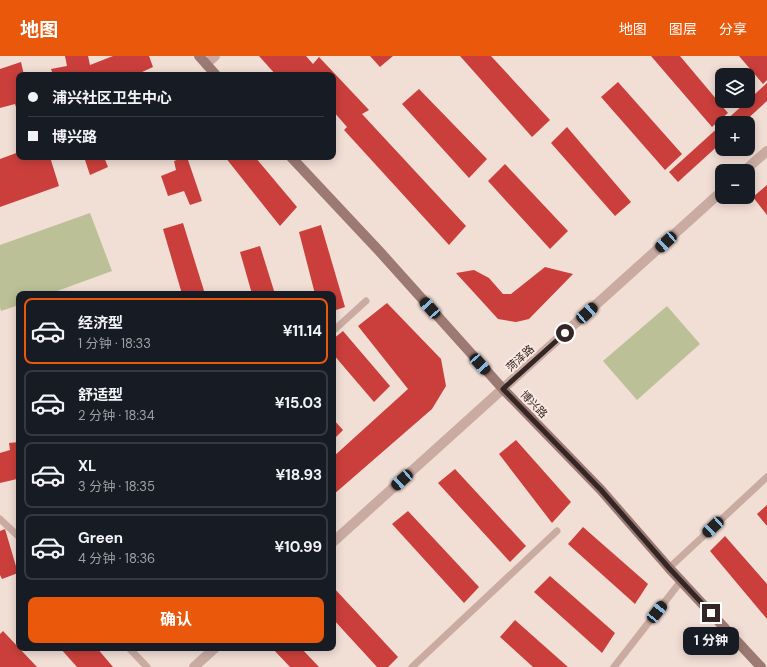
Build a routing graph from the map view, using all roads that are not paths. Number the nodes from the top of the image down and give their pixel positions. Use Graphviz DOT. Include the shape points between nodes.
graph roads {
  1 [pos="199,56"];
  2 [pos="215,56"];
  3 [pos="206,64"];
  4 [pos="213,72"];
  5 [pos="767,151"];
  6 [pos="294,160"];
  7 [pos="752,164"];
  8 [pos="715,197"];
  9 [pos="366,301"];
  10 [pos="336,327"];
  11 [pos="503,389"];
  12 [pos="767,477"];
  13 [pos="0,519"];
  14 [pos="557,531"];
  15 [pos="16,535"];
  16 [pos="336,539"];
  17 [pos="669,568"];
  18 [pos="681,581"];
  19 [pos="132,651"];
  20 [pos="212,651"];
  21 [pos="147,667"];
  22 [pos="194,667"];
  23 [pos="412,667"];
  24 [pos="614,667"];
  25 [pos="761,667"];
  1 -- 3 [label="street"];
  2 -- 3 [label="street"];
  3 -- 4 [label="street"];
  5 -- 7 [label="street"];
  6 -- 11 [label="street, 博兴路"];
  8 -- 11 [label="street, 菏泽路"];
  9 -- 10 [label="lane"];
  11 -- 16 [label="street, 菏泽路"];
  11 -- 17 [label="street, 博兴路" via="601,490"];
  12 -- 17 [label="lane"];
  13 -- 15 [label="lane"];
  14 -- 23 [label="lane"];
  17 -- 18 [label="street, 博兴路"];
  18 -- 24 [label="lane"];
  18 -- 25 [label="street, 博兴路"];
  19 -- 21 [label="lane"];
  20 -- 22 [label="street"];
}
